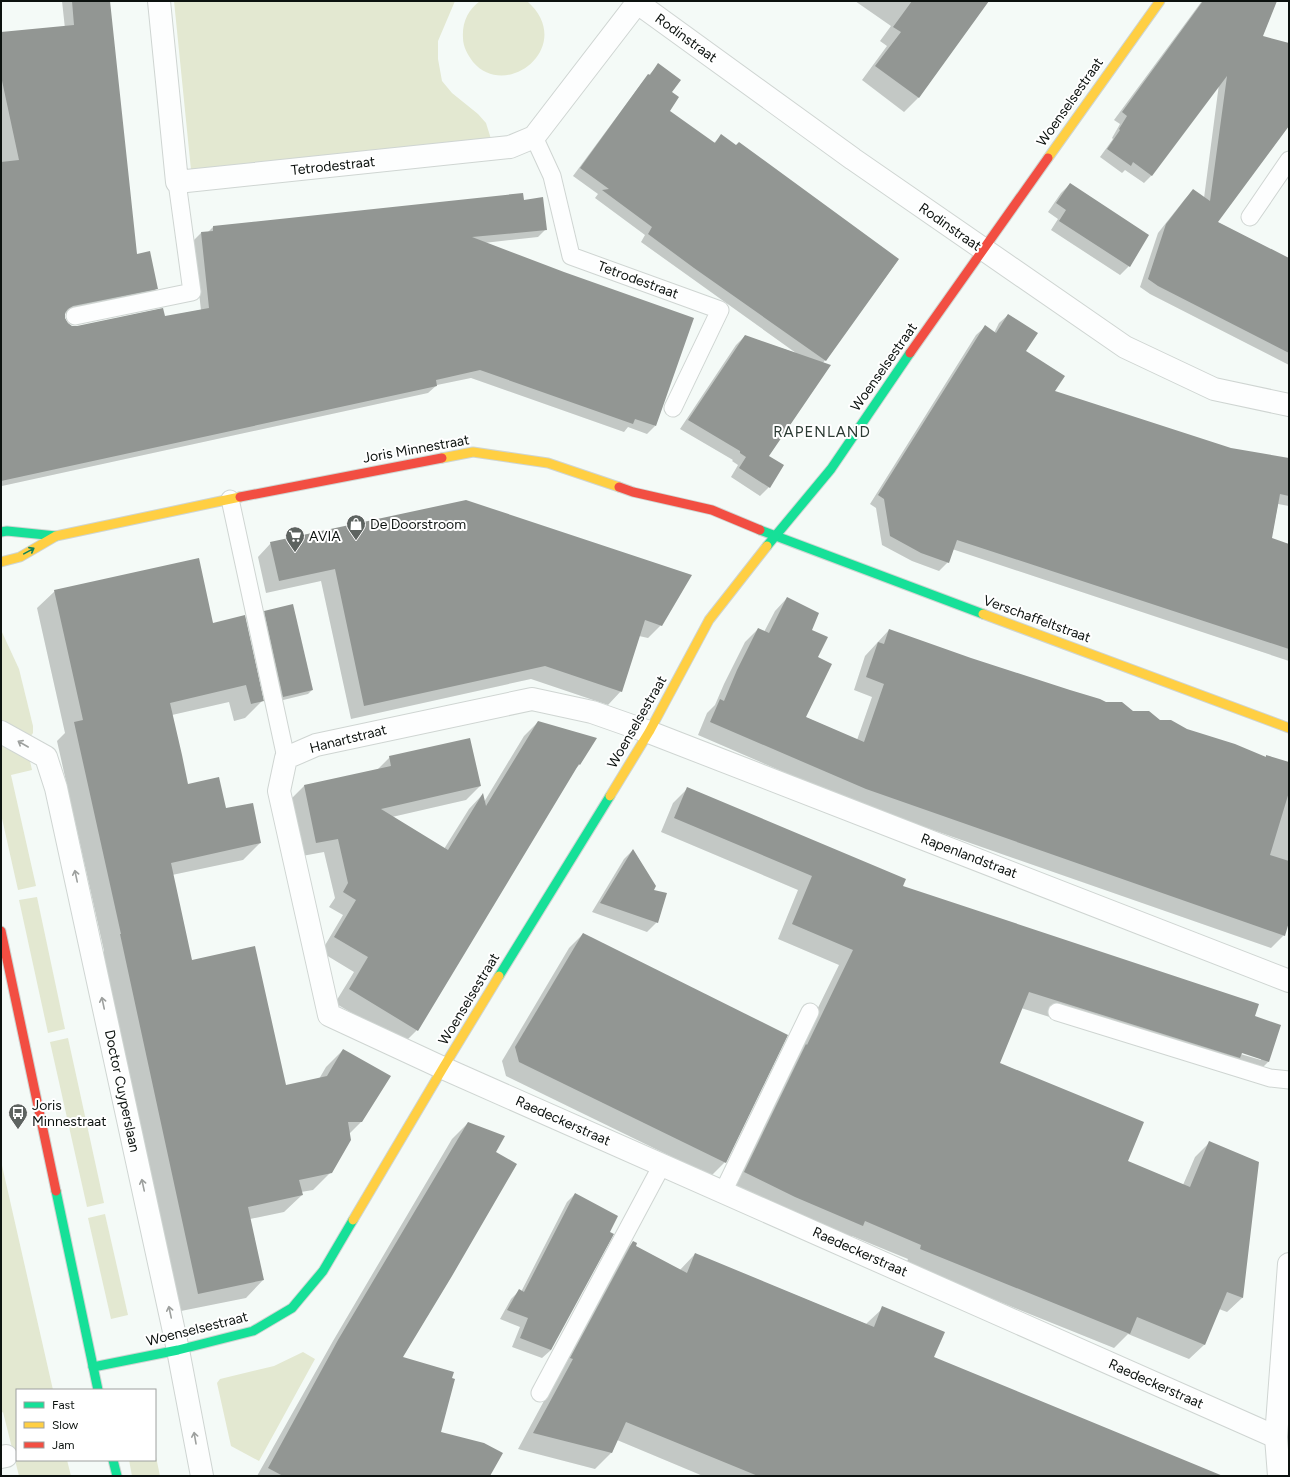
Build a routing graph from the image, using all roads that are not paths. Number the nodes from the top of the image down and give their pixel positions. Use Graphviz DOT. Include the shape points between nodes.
graph roads {
  1 [pos="158,1"];
  2 [pos="1160,1"];
  3 [pos="636,2"];
  4 [pos="534,137"];
  5 [pos="1289,160"];
  6 [pos="177,182"];
  7 [pos="1250,217"];
  8 [pos="983,250"];
  9 [pos="75,316"];
  10 [pos="1289,405"];
  11 [pos="673,408"];
  12 [pos="230,499"];
  13 [pos="1,532"];
  14 [pos="56,536"];
  15 [pos="774,536"];
  16 [pos="1,562"];
  17 [pos="1289,728"];
  18 [pos="1,732"];
  19 [pos="649,732"];
  20 [pos="286,758"];
  21 [pos="1,931"];
  22 [pos="1289,981"];
  23 [pos="810,1012"];
  24 [pos="1057,1012"];
  25 [pos="443,1068"];
  26 [pos="1289,1080"];
  27 [pos="662,1165"];
  28 [pos="723,1192"];
  29 [pos="1289,1264"];
  30 [pos="178,1350"];
  31 [pos="1285,1363"];
  32 [pos="93,1367"];
  33 [pos="98,1389"];
  34 [pos="540,1393"];
  35 [pos="1276,1437"];
  36 [pos="113,1461"];
  37 [pos="117,1476"];
  38 [pos="202,1476"];
  39 [pos="1279,1476"];
  1 -- 6 [label="street"];
  2 -- 8 [label="street, Woenselsestraat"];
  3 -- 4 [label="street, Tetrodestraat"];
  3 -- 8 [label="street, Rodinstraat"];
  4 -- 6 [label="street, Tetrodestraat" via="510,147"];
  4 -- 11 [label="lane, Tetrodestraat" via="552,176 571,256 720,310"];
  5 -- 7 [label="lane"];
  6 -- 9 [label="lane" via="192,292"];
  8 -- 10 [label="street, Rodinstraat" via="1125,347 1214,389"];
  8 -- 15 [label="street, Woenselsestraat" via="831,470"];
  12 -- 14 [label="street, Joris Minnestraat"];
  12 -- 15 [label="street, Joris Minnestraat" via="473,452 548,464 633,492 712,510"];
  12 -- 20 [label="lane"];
  13 -- 14 [label="street, Joris Minnestraat"];
  16 -- 14 [label="street, Joris Minnestraat, one-way" via="20,557"];
  15 -- 17 [label="street, Verschaffeltstraat"];
  15 -- 19 [label="street, Woenselsestraat" via="709,620"];
  30 -- 18 [label="street, Doctor Cuyperslaan, one-way" via="56,788 46,757"];
  19 -- 20 [label="street, Hanartstraat" via="592,712 532,699 316,745"];
  19 -- 22 [label="street, Rapenlandstraat"];
  19 -- 25 [label="street, Woenselsestraat"];
  20 -- 25 [label="street" via="279,791 329,1015"];
  21 -- 32 [label="street"];
  23 -- 28 [label="lane"];
  24 -- 26 [label="lane" via="1270,1078"];
  25 -- 27 [label="street, Raedeckerstraat"];
  25 -- 30 [label="street, Woenselsestraat" via="323,1270 292,1308 253,1331"];
  27 -- 28 [label="street, Raedeckerstraat"];
  27 -- 34 [label="lane"];
  28 -- 35 [label="street, Raedeckerstraat"];
  29 -- 31 [label="street"];
  30 -- 32 [label="street, Woenselsestraat"];
  38 -- 30 [label="street, Doctor Cuyperslaan, one-way"];
  31 -- 35 [label="street"];
  32 -- 33 [label="street"];
  35 -- 39 [label="street"];
  36 -- 37 [label="street"];
}
